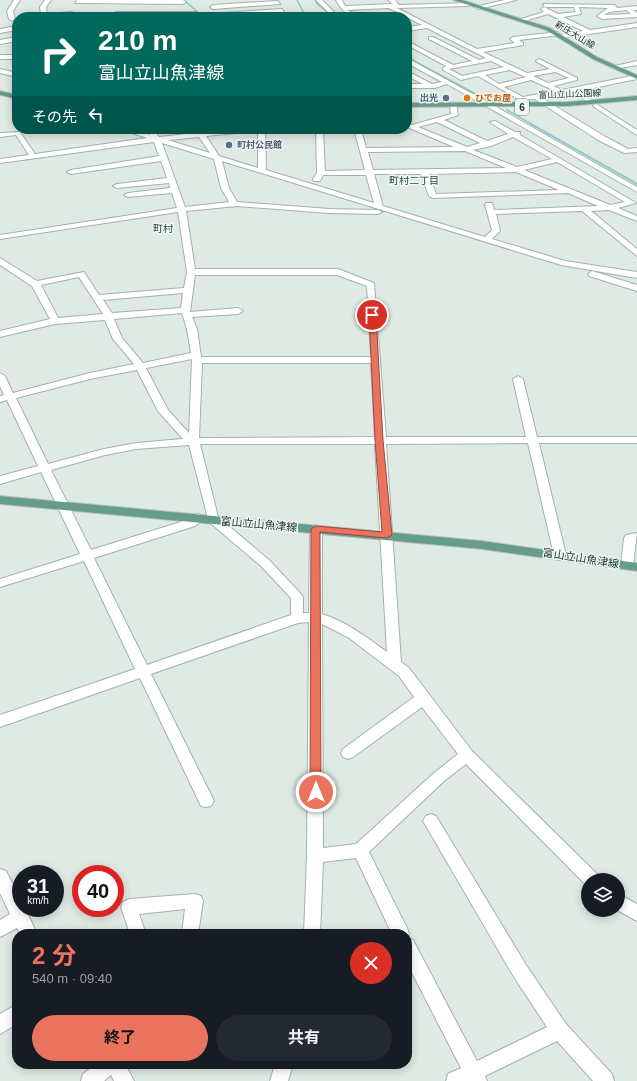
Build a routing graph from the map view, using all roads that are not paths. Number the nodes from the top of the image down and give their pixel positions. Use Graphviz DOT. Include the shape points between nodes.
graph roads {
  1 [pos="18,0"];
  2 [pos="48,0"];
  3 [pos="208,0"];
  4 [pos="319,0"];
  5 [pos="456,0"];
  6 [pos="513,0"];
  7 [pos="610,0"];
  8 [pos="77,1"];
  9 [pos="182,1"];
  10 [pos="120,2"];
  11 [pos="277,2"];
  12 [pos="544,2"];
  13 [pos="341,4"];
  14 [pos="392,4"];
  15 [pos="468,4"];
  16 [pos="451,5"];
  17 [pos="576,5"];
  18 [pos="212,7"];
  19 [pos="478,7"];
  20 [pos="637,8"];
  21 [pos="628,9"];
  22 [pos="44,12"];
  23 [pos="74,12"];
  24 [pos="116,12"];
  25 [pos="194,12"];
  26 [pos="218,12"];
  27 [pos="282,12"];
  28 [pos="331,12"];
  29 [pos="351,12"];
  30 [pos="368,12"];
  31 [pos="402,12"];
  32 [pos="549,12"];
  33 [pos="412,15"];
  34 [pos="557,16"];
  35 [pos="412,18"];
  36 [pos="12,19"];
  37 [pos="521,20"];
  38 [pos="637,25"];
  39 [pos="427,26"];
  40 [pos="412,28"];
  41 [pos="12,29"];
  42 [pos="0,31"];
  43 [pos="588,32"];
  44 [pos="445,35"];
  45 [pos="560,35"];
  46 [pos="425,39"];
  47 [pos="12,40"];
  48 [pos="0,42"];
  49 [pos="412,42"];
  50 [pos="412,46"];
  51 [pos="476,50"];
  52 [pos="12,56"];
  53 [pos="0,57"];
  54 [pos="412,57"];
  55 [pos="492,60"];
  56 [pos="539,61"];
  57 [pos="479,62"];
  58 [pos="412,63"];
  59 [pos="637,63"];
  60 [pos="452,67"];
  61 [pos="614,67"];
  62 [pos="510,68"];
  63 [pos="556,70"];
  64 [pos="0,71"];
  65 [pos="12,74"];
  66 [pos="480,75"];
  67 [pos="412,76"];
  68 [pos="529,77"];
  69 [pos="637,77"];
  70 [pos="575,79"];
  71 [pos="448,82"];
  72 [pos="547,85"];
  73 [pos="412,86"];
  74 [pos="430,86"];
  75 [pos="498,86"];
  76 [pos="592,86"];
  77 [pos="572,90"];
  78 [pos="562,92"];
  79 [pos="0,93"];
  80 [pos="12,95"];
  81 [pos="536,97"];
  82 [pos="637,98"];
  83 [pos="522,99"];
  84 [pos="637,101"];
  85 [pos="512,102"];
  86 [pos="594,104"];
  87 [pos="412,105"];
  88 [pos="493,105"];
  89 [pos="453,106"];
  90 [pos="549,106"];
  91 [pos="412,108"];
  92 [pos="439,120"];
  93 [pos="637,121"];
  94 [pos="493,122"];
  95 [pos="621,122"];
  96 [pos="412,125"];
  97 [pos="412,128"];
  98 [pos="532,130"];
  99 [pos="637,133"];
  100 [pos="12,134"];
  101 [pos="19,134"];
  102 [pos="140,134"];
  103 [pos="153,134"];
  104 [pos="187,134"];
  105 [pos="201,134"];
  106 [pos="262,134"];
  107 [pos="319,134"];
  108 [pos="359,134"];
  109 [pos="514,134"];
  110 [pos="0,135"];
  111 [pos="157,139"];
  112 [pos="488,144"];
  113 [pos="476,147"];
  114 [pos="465,149"];
  115 [pos="363,150"];
  116 [pos="637,150"];
  117 [pos="33,156"];
  118 [pos="163,158"];
  119 [pos="219,158"];
  120 [pos="0,160"];
  121 [pos="558,160"];
  122 [pos="527,167"];
  123 [pos="516,170"];
  124 [pos="262,171"];
  125 [pos="424,171"];
  126 [pos="71,172"];
  127 [pos="370,172"];
  128 [pos="321,173"];
  129 [pos="171,180"];
  130 [pos="117,186"];
  131 [pos="312,187"];
  132 [pos="174,190"];
  133 [pos="637,190"];
  134 [pos="570,192"];
  135 [pos="128,195"];
  136 [pos="485,195"];
  137 [pos="234,204"];
  138 [pos="381,208"];
  139 [pos="610,208"];
  140 [pos="584,209"];
  141 [pos="182,210"];
  142 [pos="492,212"];
  143 [pos="637,219"];
  144 [pos="0,237"];
  145 [pos="486,240"];
  146 [pos="637,253"];
  147 [pos="0,261"];
  148 [pos="564,263"];
  149 [pos="191,272"];
  150 [pos="637,275"];
  151 [pos="36,284"];
  152 [pos="637,288"];
  153 [pos="187,290"];
  154 [pos="97,298"];
  155 [pos="238,311"];
  156 [pos="186,312"];
  157 [pos="108,315"];
  158 [pos="54,321"];
  159 [pos="0,334"];
  160 [pos="196,358"];
  161 [pos="374,360"];
  162 [pos="141,367"];
  163 [pos="0,376"];
  164 [pos="518,379"];
  165 [pos="5,397"];
  166 [pos="379,440"];
  167 [pos="532,440"];
  168 [pos="637,440"];
  169 [pos="194,441"];
  170 [pos="46,468"];
  171 [pos="0,480"];
  172 [pos="0,500"];
  173 [pos="61,505"];
  174 [pos="199,518"];
  175 [pos="213,519"];
  176 [pos="316,529"];
  177 [pos="387,535"];
  178 [pos="637,537"];
  179 [pos="560,555"];
  180 [pos="88,556"];
  181 [pos="632,566"];
  182 [pos="0,583"];
  183 [pos="316,617"];
  184 [pos="297,618"];
  185 [pos="394,663"];
  186 [pos="142,671"];
  187 [pos="423,698"];
  188 [pos="0,721"];
  189 [pos="348,754"];
  190 [pos="467,754"];
  191 [pos="206,801"];
  192 [pos="431,821"];
  193 [pos="360,850"];
  194 [pos="316,856"];
  195 [pos="585,873"];
  196 [pos="0,876"];
  197 [pos="12,901"];
  198 [pos="625,906"];
  199 [pos="637,913"];
  200 [pos="20,917"];
  201 [pos="0,929"];
  202 [pos="26,929"];
  203 [pos="136,929"];
  204 [pos="191,929"];
  205 [pos="312,929"];
  206 [pos="399,929"];
  207 [pos="412,959"];
  208 [pos="12,1017"];
  209 [pos="0,1025"];
  210 [pos="560,1030"];
  211 [pos="104,1069"];
  212 [pos="117,1069"];
  213 [pos="283,1069"];
  214 [pos="476,1077"];
  215 [pos="90,1081"];
  216 [pos="125,1081"];
  217 [pos="279,1081"];
  218 [pos="455,1081"];
  219 [pos="605,1081"];
  1 -- 36 [label="street" via="7,11"];
  2 -- 22 [label="street" via="43,7"];
  3 -- 18 [label="street"];
  4 -- 28 [label="street"];
  5 -- 15 [label="main road, 新庄大山線"];
  6 -- 19 [label="street"];
  7 -- 17 [label="street" via="618,7"];
  8 -- 10 [label="street"];
  8 -- 23 [label="street"];
  9 -- 10 [label="street"];
  9 -- 25 [label="street"];
  10 -- 24 [label="street"];
  11 -- 18 [label="street"];
  11 -- 27 [label="street"];
  12 -- 17 [label="street"];
  12 -- 32 [label="street" via="538,6"];
  13 -- 14 [label="street"];
  13 -- 29 [label="street"];
  14 -- 16 [label="street"];
  14 -- 30 [label="street"];
  14 -- 31 [label="street"];
  15 -- 16 [label="street"];
  15 -- 19 [label="main road, 新庄大山線"];
  16 -- 33 [label="street"];
  17 -- 34 [label="street" via="579,13"];
  18 -- 26 [label="street"];
  19 -- 37 [label="main road, 新庄大山線"];
  20 -- 21 [label="street"];
  21 -- 21 [label="street" via="607,10 600,16 637,15"];
  32 -- 34 [label="street"];
  32 -- 37 [label="street"];
  34 -- 43 [label="street"];
  35 -- 39 [label="street"];
  37 -- 45 [label="main road, 新庄大山線"];
  38 -- 43 [label="street"];
  39 -- 40 [label="street"];
  39 -- 44 [label="street"];
  41 -- 42 [label="street"];
  43 -- 45 [label="street"];
  44 -- 46 [label="street"];
  44 -- 51 [label="street"];
  45 -- 51 [label="street" via="513,39 521,44"];
  45 -- 61 [label="main road, 新庄大山線"];
  46 -- 49 [label="street"];
  46 -- 57 [label="street"];
  47 -- 48 [label="street"];
  50 -- 60 [label="street"];
  51 -- 55 [label="street"];
  52 -- 53 [label="street"];
  54 -- 88 [label="street"];
  55 -- 57 [label="street"];
  55 -- 62 [label="street"];
  56 -- 63 [label="street"];
  57 -- 60 [label="street"];
  58 -- 71 [label="street"];
  59 -- 61 [label="street"];
  60 -- 66 [label="street" via="444,69 462,78"];
  61 -- 69 [label="main road, 新庄大山線"];
  62 -- 66 [label="street"];
  62 -- 68 [label="street"];
  63 -- 68 [label="street"];
  63 -- 70 [label="street"];
  64 -- 65 [label="street"];
  66 -- 75 [label="street"];
  67 -- 74 [label="street"];
  68 -- 72 [label="street"];
  68 -- 75 [label="street"];
  69 -- 76 [label="street"];
  70 -- 72 [label="street"];
  70 -- 76 [label="street"];
  71 -- 74 [label="street"];
  71 -- 88 [label="street"];
  72 -- 78 [label="street"];
  73 -- 74 [label="street"];
  75 -- 83 [label="street"];
  76 -- 77 [label="street"];
  77 -- 78 [label="street"];
  77 -- 86 [label="street"];
  78 -- 81 [label="street"];
  79 -- 80 [label="main road"];
  81 -- 83 [label="street"];
  81 -- 90 [label="street"];
  82 -- 86 [label="main road, 富山立山公園線 / 6"];
  83 -- 85 [label="street"];
  84 -- 86 [label="main road, 富山立山公園線 / 6"];
  86 -- 90 [label="main road, 富山立山公園線 / 6"];
  86 -- 95 [label="street"];
  87 -- 89 [label="main road, 富山立山公園線 / 6"];
  88 -- 89 [label="main road, 富山立山公園線 / 6"];
  88 -- 90 [label="main road, 富山立山公園線 / 6"];
  88 -- 98 [label="street"];
  89 -- 91 [label="main road, 富山立山公園線 / 6"];
  89 -- 92 [label="street" via="455,115"];
  90 -- 116 [label="street" via="627,152"];
  92 -- 96 [label="street"];
  92 -- 112 [label="street"];
  93 -- 95 [label="street"];
  94 -- 109 [label="street"];
  95 -- 99 [label="street"];
  97 -- 114 [label="street"];
  98 -- 109 [label="street"];
  98 -- 133 [label="street"];
  100 -- 110 [label="street"];
  101 -- 117 [label="street"];
  102 -- 111 [label="street"];
  103 -- 111 [label="street"];
  104 -- 111 [label="street"];
  105 -- 119 [label="street"];
  106 -- 124 [label="street"];
  107 -- 128 [label="street"];
  108 -- 115 [label="street"];
  109 -- 112 [label="street"];
  109 -- 121 [label="street"];
  111 -- 117 [label="street"];
  111 -- 118 [label="street"];
  111 -- 119 [label="street"];
  112 -- 113 [label="street"];
  113 -- 114 [label="street"];
  113 -- 122 [label="street"];
  114 -- 115 [label="street"];
  114 -- 123 [label="street"];
  115 -- 127 [label="street"];
  117 -- 120 [label="street"];
  118 -- 126 [label="street"];
  118 -- 129 [label="street"];
  119 -- 124 [label="street"];
  119 -- 137 [label="street" via="217,161 225,188"];
  121 -- 122 [label="street"];
  121 -- 139 [label="street" via="632,203"];
  122 -- 123 [label="street"];
  123 -- 125 [label="street"];
  123 -- 134 [label="street"];
  124 -- 131 [label="street"];
  125 -- 127 [label="street"];
  125 -- 136 [label="street" via="433,196"];
  127 -- 128 [label="street"];
  127 -- 138 [label="street"];
  128 -- 131 [label="street"];
  129 -- 130 [label="street"];
  129 -- 132 [label="street"];
  131 -- 138 [label="street"];
  132 -- 135 [label="street"];
  132 -- 141 [label="street"];
  134 -- 136 [label="street"];
  134 -- 139 [label="street"];
  136 -- 142 [label="street"];
  137 -- 138 [label="street" via="329,211 378,212"];
  137 -- 141 [label="street"];
  138 -- 145 [label="street"];
  139 -- 140 [label="street"];
  139 -- 143 [label="street"];
  140 -- 142 [label="street"];
  140 -- 146 [label="street"];
  141 -- 144 [label="street"];
  141 -- 149 [label="street"];
  142 -- 145 [label="street" via="496,231"];
  145 -- 148 [label="street"];
  147 -- 151 [label="street"];
  148 -- 150 [label="street"];
  148 -- 152 [label="street"];
  149 -- 153 [label="street"];
  149 -- 161 [label="street" via="338,272 371,285"];
  151 -- 154 [label="street" via="81,274"];
  151 -- 158 [label="street"];
  153 -- 154 [label="street"];
  153 -- 156 [label="street"];
  154 -- 157 [label="street"];
  155 -- 156 [label="street"];
  156 -- 157 [label="street"];
  156 -- 160 [label="street" via="192,329"];
  157 -- 158 [label="street"];
  157 -- 162 [label="street" via="118,339"];
  158 -- 159 [label="street"];
  160 -- 161 [label="street"];
  160 -- 162 [label="street"];
  160 -- 169 [label="street"];
  161 -- 166 [label="street"];
  162 -- 165 [label="street" via="90,376"];
  162 -- 169 [label="street" via="163,411 183,434"];
  163 -- 165 [label="street"];
  164 -- 167 [label="street"];
  165 -- 170 [label="street"];
  166 -- 167 [label="street"];
  166 -- 169 [label="street"];
  166 -- 177 [label="street"];
  167 -- 168 [label="street"];
  167 -- 179 [label="street"];
  169 -- 170 [label="street" via="136,446"];
  169 -- 175 [label="street"];
  170 -- 171 [label="street"];
  170 -- 173 [label="street"];
  172 -- 173 [label="main road, 富山立山魚津線"];
  173 -- 174 [label="main road, 富山立山魚津線"];
  173 -- 180 [label="street"];
  174 -- 175 [label="main road, 富山立山魚津線"];
  174 -- 180 [label="street" via="191,523"];
  175 -- 176 [label="main road, 富山立山魚津線"];
  175 -- 184 [label="street" via="265,563 297,597"];
  176 -- 177 [label="main road, 富山立山魚津線"];
  176 -- 183 [label="street"];
  177 -- 179 [label="main road, 富山立山魚津線"];
  177 -- 185 [label="street"];
  178 -- 181 [label="street" via="630,538"];
  179 -- 181 [label="main road, 富山立山魚津線"];
  180 -- 182 [label="street"];
  180 -- 186 [label="street"];
  183 -- 184 [label="street"];
  183 -- 185 [label="street" via="354,635"];
  183 -- 194 [label="street"];
  184 -- 186 [label="street"];
  185 -- 187 [label="street"];
  186 -- 188 [label="street"];
  186 -- 191 [label="street"];
  187 -- 189 [label="street"];
  187 -- 190 [label="street"];
  190 -- 193 [label="street"];
  190 -- 195 [label="street"];
  192 -- 210 [label="street" via="520,971"];
  193 -- 194 [label="street"];
  193 -- 206 [label="street"];
  194 -- 205 [label="street"];
  196 -- 197 [label="street"];
  198 -- 199 [label="street"];
  200 -- 201 [label="street"];
  200 -- 202 [label="street"];
  203 -- 204 [label="street" via="129,907 195,901"];
  207 -- 214 [label="street"];
  208 -- 209 [label="street"];
  210 -- 214 [label="street"];
  210 -- 219 [label="street"];
  211 -- 215 [label="street"];
  212 -- 216 [label="street"];
  213 -- 217 [label="street"];
  214 -- 218 [label="street"];
}
